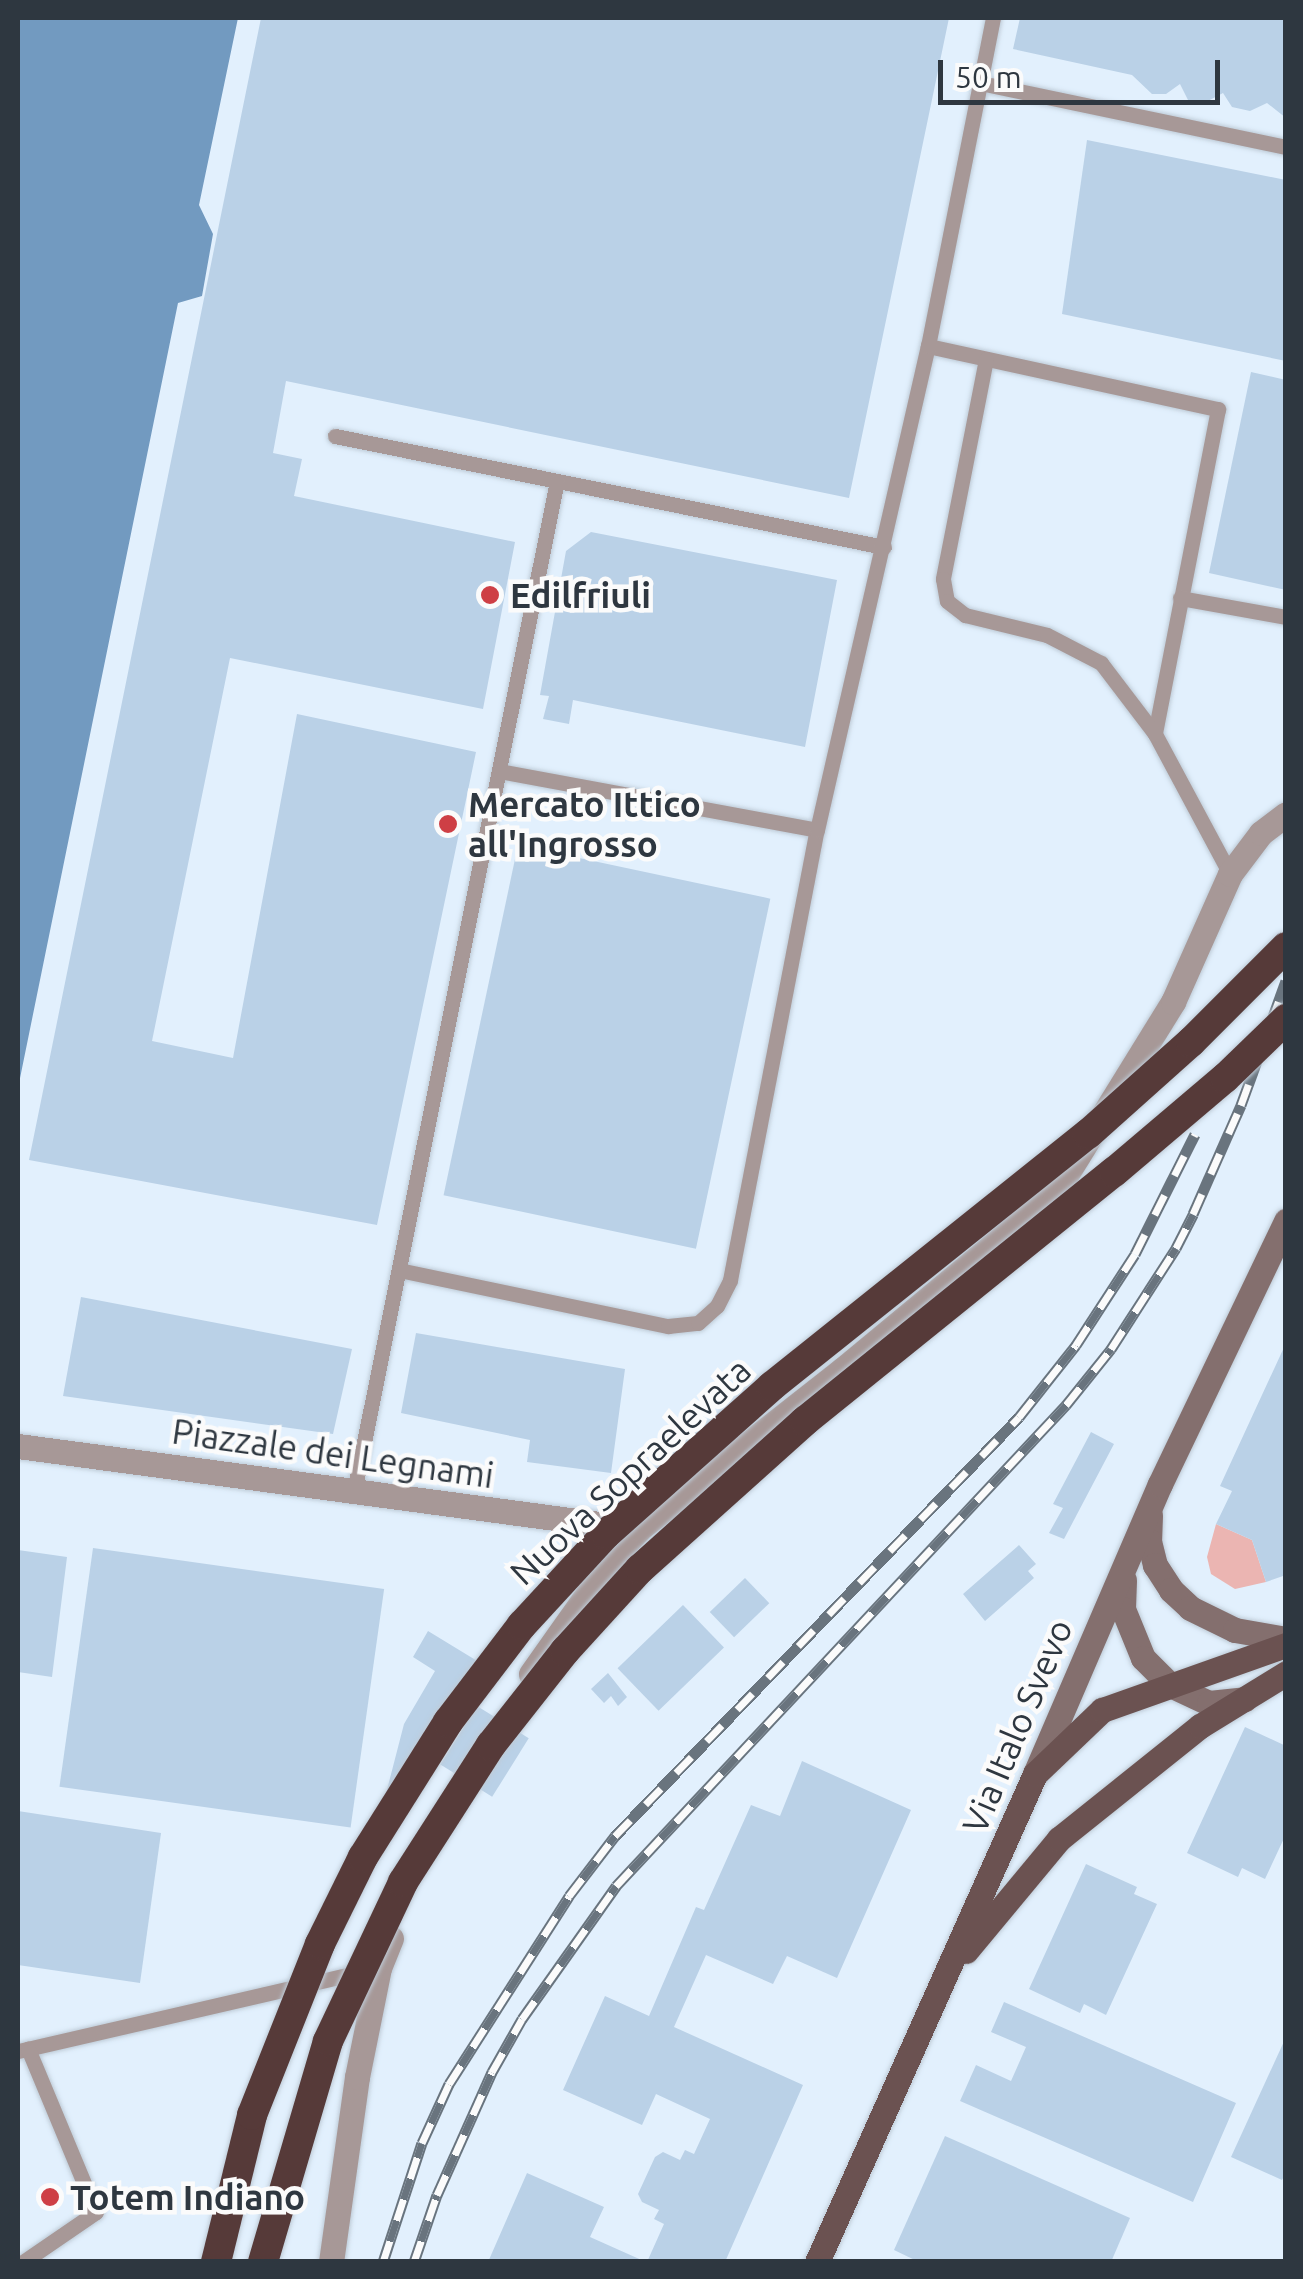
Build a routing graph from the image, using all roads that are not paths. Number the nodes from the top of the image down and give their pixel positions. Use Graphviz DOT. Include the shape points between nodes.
graph roads {
  1 [pos="993,18"];
  2 [pos="980,83"];
  3 [pos="1286,147"];
  4 [pos="928,346"];
  5 [pos="986,358"];
  6 [pos="334,436"];
  7 [pos="557,481"];
  8 [pos="884,547"];
  9 [pos="1180,598"];
  10 [pos="1286,617"];
  11 [pos="1155,734"];
  12 [pos="499,771"];
  13 [pos="1286,814"];
  14 [pos="817,830"];
  15 [pos="1230,874"];
  16 [pos="1286,947"];
  17 [pos="1286,1018"];
  18 [pos="1286,1221"];
  19 [pos="399,1270"];
  20 [pos="18,1446"];
  21 [pos="354,1492"];
  22 [pos="1151,1504"];
  23 [pos="639,1529"];
  24 [pos="1124,1565"];
  25 [pos="1286,1642"];
  26 [pos="1286,1673"];
  27 [pos="1170,1685"];
  28 [pos="1245,1699"];
  29 [pos="1036,1774"];
  30 [pos="379,1968"];
  31 [pos="947,1974"];
  32 [pos="23,2050"];
  33 [pos="23,2262"];
  34 [pos="216,2262"];
  35 [pos="263,2262"];
  36 [pos="332,2262"];
  37 [pos="817,2262"];
  1 -- 2 [label="lane"];
  2 -- 3 [label="lane"];
  2 -- 4 [label="lane"];
  4 -- 5 [label="lane"];
  4 -- 8 [label="lane"];
  5 -- 9 [label="lane" via="1218,409"];
  5 -- 11 [label="lane" via="943,580 947,601 965,616 1046,635 1101,663"];
  6 -- 7 [label="lane"];
  7 -- 8 [label="lane"];
  7 -- 12 [label="lane"];
  8 -- 14 [label="lane"];
  9 -- 10 [label="lane"];
  9 -- 11 [label="lane"];
  11 -- 15 [label="lane"];
  12 -- 14 [label="lane"];
  12 -- 19 [label="lane"];
  13 -- 15 [label="street" via="1261,833"];
  14 -- 19 [label="lane" via="730,1280 717,1306 698,1323 668,1326"];
  15 -- 23 [label="street" via="1173,1002 1055,1193"];
  16 -- 34 [label="highway, Nuova Sopraelevata, bridge" via="1088,1134 772,1386 606,1534 522,1625 448,1722 363,1857 329,1926 252,2115"];
  17 -- 35 [label="highway, bridge" via="1114,1172 804,1422 640,1568 565,1652 490,1744 403,1882 328,2041"];
  18 -- 22 [label="main road, Via Italo Svevo"];
  19 -- 21 [label="lane"];
  20 -- 21 [label="street, Piazzale dei Legnami"];
  21 -- 23 [label="street, Piazzale dei Legnami"];
  22 -- 24 [label="main road, Via Italo Svevo"];
  22 -- 25 [label="main road" via="1149,1541 1171,1590 1209,1620"];
  23 -- 30 [label="street" via="568,1618 483,1746 438,1827"];
  24 -- 27 [label="main road" via="1123,1609 1134,1642"];
  24 -- 29 [label="main road, Via Italo Svevo"];
  25 -- 27 [label="main road"];
  26 -- 28 [label="main road"];
  27 -- 28 [label="main road" via="1209,1703"];
  27 -- 29 [label="main road" via="1102,1710"];
  28 -- 31 [label="main road" via="1143,1768 1059,1840"];
  29 -- 31 [label="main road, Via Italo Svevo"];
  30 -- 32 [label="lane"];
  30 -- 36 [label="street"];
  31 -- 37 [label="main road, Via Italo Svevo"];
  32 -- 33 [label="lane" via="96,2212"];
}
